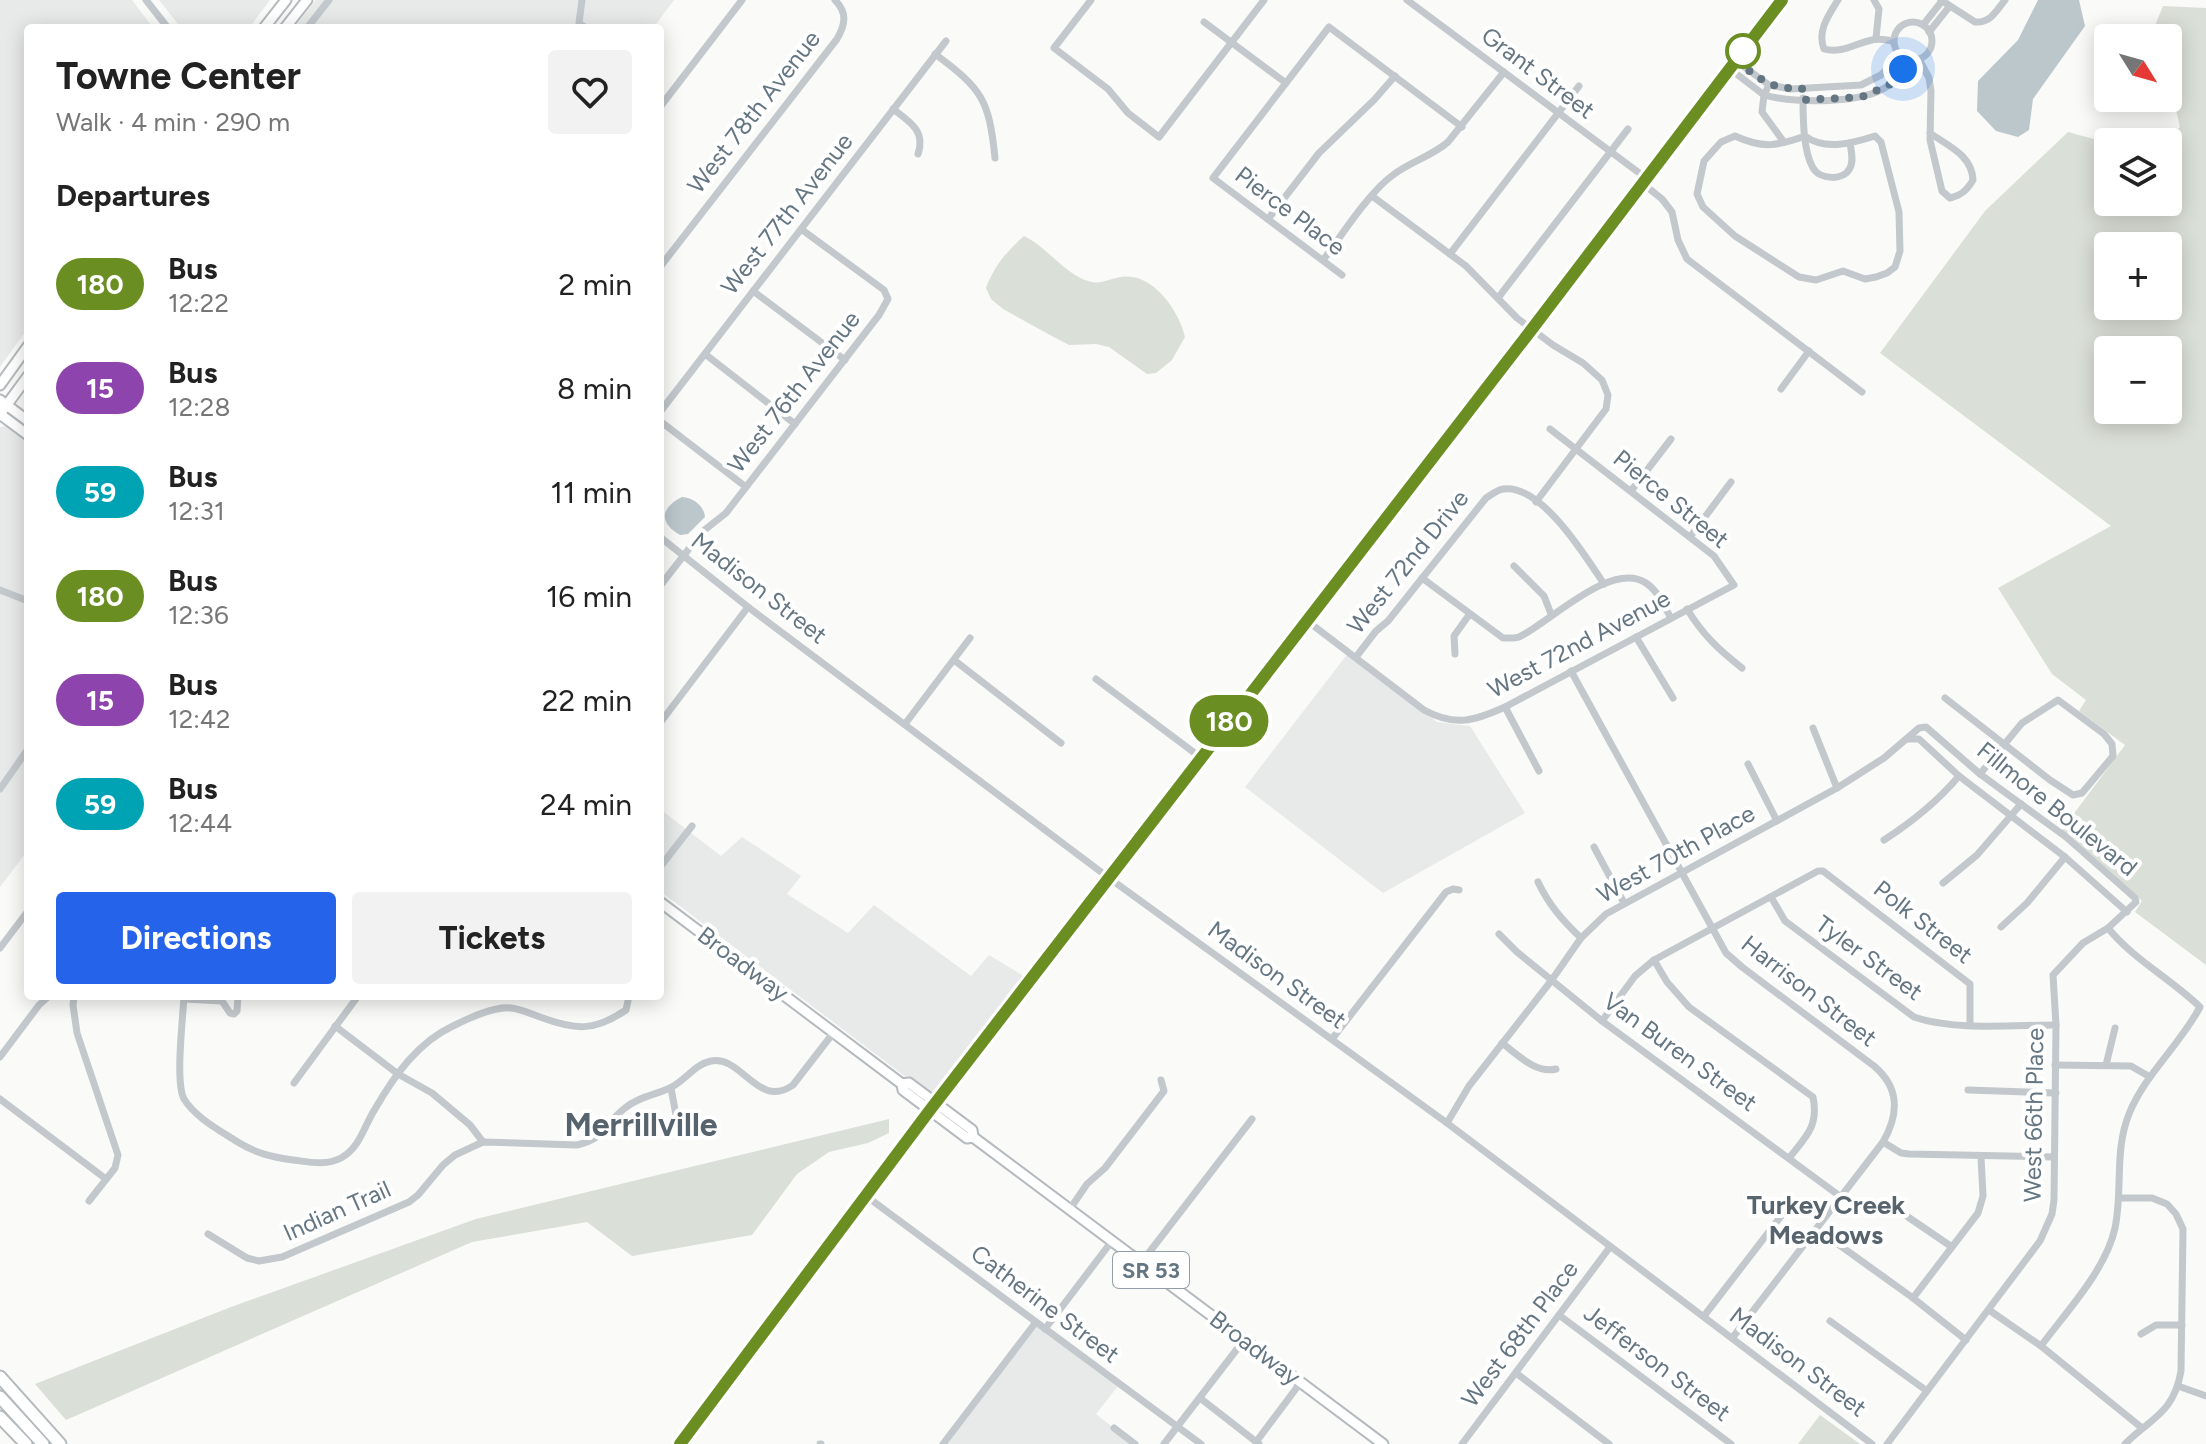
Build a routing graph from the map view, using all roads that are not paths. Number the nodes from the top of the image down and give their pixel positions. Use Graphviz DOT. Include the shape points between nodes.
graph roads {
  1 [pos="146,0"];
  2 [pos="286,0"];
  3 [pos="307,0"];
  4 [pos="329,0"];
  5 [pos="582,0"];
  6 [pos="742,0"];
  7 [pos="835,0"];
  8 [pos="1091,0"];
  9 [pos="1264,0"];
  10 [pos="1407,0"];
  11 [pos="1782,0"];
  12 [pos="1838,0"];
  13 [pos="1874,0"];
  14 [pos="2005,0"];
  15 [pos="1944,3"];
  16 [pos="1204,22"];
  17 [pos="165,24"];
  18 [pos="267,24"];
  19 [pos="288,24"];
  20 [pos="310,24"];
  21 [pos="580,24"];
  22 [pos="1926,28"];
  23 [pos="1877,35"];
  24 [pos="1894,38"];
  25 [pos="946,41"];
  26 [pos="1232,42"];
  27 [pos="935,54"];
  28 [pos="1900,56"];
  29 [pos="1919,59"];
  30 [pos="1909,60"];
  31 [pos="1736,61"];
  32 [pos="1730,69"];
  33 [pos="1504,72"];
  34 [pos="1395,76"];
  35 [pos="1286,83"];
  36 [pos="1769,85"];
  37 [pos="1579,86"];
  38 [pos="1802,88"];
  39 [pos="1764,95"];
  40 [pos="1803,100"];
  41 [pos="664,102"];
  42 [pos="893,109"];
  43 [pos="1559,113"];
  44 [pos="1462,127"];
  45 [pos="1628,129"];
  46 [pos="1930,133"];
  47 [pos="1805,136"];
  48 [pos="1784,142"];
  49 [pos="1850,143"];
  50 [pos="1611,152"];
  51 [pos="918,154"];
  52 [pos="995,158"];
  53 [pos="1644,180"];
  54 [pos="1372,196"];
  55 [pos="1268,219"];
  56 [pos="801,229"];
  57 [pos="1450,254"];
  58 [pos="1324,259"];
  59 [pos="664,262"];
  60 [pos="1342,275"];
  61 [pos="753,291"];
  62 [pos="1498,298"];
  63 [pos="1532,329"];
  64 [pos="1809,351"];
  65 [pos="24,352"];
  66 [pos="705,354"];
  67 [pos="845,360"];
  68 [pos="24,380"];
  69 [pos="0,385"];
  70 [pos="1781,389"];
  71 [pos="1862,392"];
  72 [pos="4,402"];
  73 [pos="664,407"];
  74 [pos="0,414"];
  75 [pos="24,418"];
  76 [pos="664,424"];
  77 [pos="795,424"];
  78 [pos="1550,429"];
  79 [pos="24,432"];
  80 [pos="1671,439"];
  81 [pos="1576,450"];
  82 [pos="1731,482"];
  83 [pos="746,487"];
  84 [pos="1631,491"];
  85 [pos="1536,502"];
  86 [pos="1690,537"];
  87 [pos="664,540"];
  88 [pos="684,555"];
  89 [pos="1514,566"];
  90 [pos="1422,578"];
  91 [pos="664,581"];
  92 [pos="1604,584"];
  93 [pos="1734,585"];
  94 [pos="0,590"];
  95 [pos="24,599"];
  96 [pos="748,607"];
  97 [pos="1687,609"];
  98 [pos="1551,614"];
  99 [pos="1469,615"];
  100 [pos="1671,618"];
  101 [pos="1306,620"];
  102 [pos="1636,637"];
  103 [pos="970,638"];
  104 [pos="1455,654"];
  105 [pos="1356,657"];
  106 [pos="954,660"];
  107 [pos="1742,668"];
  108 [pos="1571,671"];
  109 [pos="1096,679"];
  110 [pos="1673,698"];
  111 [pos="1945,698"];
  112 [pos="1505,707"];
  113 [pos="664,718"];
  114 [pos="905,724"];
  115 [pos="1813,728"];
  116 [pos="1908,739"];
  117 [pos="1061,743"];
  118 [pos="2003,745"];
  119 [pos="24,755"];
  120 [pos="1200,757"];
  121 [pos="1748,764"];
  122 [pos="1539,771"];
  123 [pos="1980,774"];
  124 [pos="1959,776"];
  125 [pos="1837,788"];
  126 [pos="0,789"];
  127 [pos="2021,804"];
  128 [pos="2011,816"];
  129 [pos="1777,821"];
  130 [pos="692,826"];
  131 [pos="1884,840"];
  132 [pos="1594,847"];
  133 [pos="2065,857"];
  134 [pos="664,862"];
  135 [pos="1681,873"];
  136 [pos="1109,878"];
  137 [pos="1538,882"];
  138 [pos="1943,883"];
  139 [pos="1459,890"];
  140 [pos="1771,897"];
  141 [pos="1624,903"];
  142 [pos="664,905"];
  143 [pos="2127,912"];
  144 [pos="24,916"];
  145 [pos="2001,927"];
  146 [pos="2108,928"];
  147 [pos="1712,929"];
  148 [pos="1499,934"];
  149 [pos="1581,938"];
  150 [pos="0,948"];
  151 [pos="1654,960"];
  152 [pos="1551,981"];
  153 [pos="45,1000"];
  154 [pos="74,1000"];
  155 [pos="184,1000"];
  156 [pos="225,1000"];
  157 [pos="238,1000"];
  158 [pos="355,1000"];
  159 [pos="628,1000"];
  160 [pos="1602,1021"];
  161 [pos="1970,1024"];
  162 [pos="2056,1025"];
  163 [pos="335,1026"];
  164 [pos="2115,1028"];
  165 [pos="834,1032"];
  166 [pos="1332,1039"];
  167 [pos="1502,1043"];
  168 [pos="0,1057"];
  169 [pos="2055,1065"];
  170 [pos="2106,1065"];
  171 [pos="1556,1069"];
  172 [pos="398,1074"];
  173 [pos="2150,1077"];
  174 [pos="1161,1080"];
  175 [pos="294,1083"];
  176 [pos="671,1088"];
  177 [pos="1968,1090"];
  178 [pos="2056,1093"];
  179 [pos="0,1099"];
  180 [pos="933,1106"];
  181 [pos="1252,1119"];
  182 [pos="1447,1123"];
  183 [pos="681,1124"];
  184 [pos="483,1142"];
  185 [pos="1883,1142"];
  186 [pos="1981,1157"];
  187 [pos="2054,1157"];
  188 [pos="1789,1158"];
  189 [pos="106,1179"];
  190 [pos="866,1196"];
  191 [pos="1841,1197"];
  192 [pos="2119,1198"];
  193 [pos="89,1201"];
  194 [pos="1788,1207"];
  195 [pos="1070,1209"];
  196 [pos="1908,1217"];
  197 [pos="1817,1229"];
  198 [pos="208,1234"];
  199 [pos="1112,1241"];
  200 [pos="1610,1247"];
  201 [pos="1952,1247"];
  202 [pos="1141,1263"];
  203 [pos="1913,1298"];
  204 [pos="1989,1310"];
  205 [pos="1559,1315"];
  206 [pos="1704,1316"];
  207 [pos="1830,1321"];
  208 [pos="1036,1322"];
  209 [pos="2182,1325"];
  210 [pos="1045,1329"];
  211 [pos="2141,1334"];
  212 [pos="1733,1337"];
  213 [pos="1244,1340"];
  214 [pos="1966,1340"];
  215 [pos="2041,1346"];
  216 [pos="1516,1373"];
  217 [pos="0,1377"];
  218 [pos="1301,1382"];
  219 [pos="2178,1386"];
  220 [pos="1927,1391"];
  221 [pos="2206,1396"];
  222 [pos="0,1397"];
  223 [pos="1200,1398"];
  224 [pos="0,1417"];
  225 [pos="1177,1427"];
  226 [pos="1114,1428"];
  227 [pos="2142,1428"];
  228 [pos="1257,1443"];
  229 [pos="26,1444"];
  230 [pos="43,1444"];
  231 [pos="60,1444"];
  232 [pos="680,1444"];
  233 [pos="943,1444"];
  234 [pos="1135,1444"];
  235 [pos="1164,1444"];
  236 [pos="1201,1444"];
  237 [pos="1383,1444"];
  238 [pos="1462,1444"];
  239 [pos="1609,1444"];
  240 [pos="1731,1444"];
  241 [pos="1872,1444"];
  242 [pos="1887,1444"];
  243 [pos="2125,1444"];
  1 -- 17 [label="street"];
  2 -- 18 [label="main road"];
  3 -- 19 [label="main road"];
  4 -- 20 [label="street"];
  5 -- 21 [label="street"];
  6 -- 41 [label="street"];
  7 -- 59 [label="street, West 78th Avenue" via="845,17 837,39"];
  8 -- 26 [label="street" via="1054,48 1159,137"];
  9 -- 26 [label="street"];
  10 -- 33 [label="street, Grant Street"];
  11 -- 31 [label="street"];
  12 -- 23 [label="street" via="1820,38 1824,49 1842,50"];
  13 -- 23 [label="street" via="1879,9"];
  14 -- 15 [label="street" via="1982,23"];
  15 -- 22 [label="street"];
  16 -- 26 [label="street"];
  22 -- 24 [label="street" via="1906,23"];
  22 -- 29 [label="street" via="1931,48"];
  23 -- 24 [label="street"];
  24 -- 28 [label="street"];
  25 -- 27 [label="street, West 77th Avenue"];
  26 -- 35 [label="street"];
  27 -- 42 [label="street, West 77th Avenue"];
  27 -- 52 [label="street" via="980,95 992,126"];
  28 -- 30 [label="street"];
  28 -- 38 [label="street" via="1861,85"];
  29 -- 30 [label="street"];
  29 -- 46 [label="street" via="1931,91"];
  30 -- 40 [label="street" via="1889,85 1862,97"];
  31 -- 32 [label="street"];
  31 -- 36 [label="street"];
  32 -- 39 [label="street"];
  32 -- 53 [label="street"];
  33 -- 43 [label="street, Grant Street"];
  33 -- 44 [label="street"];
  34 -- 35 [label="street" via="1329,27"];
  34 -- 44 [label="street"];
  34 -- 55 [label="street" via="1319,153"];
  35 -- 55 [label="street, Pierce Place" via="1213,178"];
  36 -- 38 [label="street"];
  36 -- 39 [label="street"];
  37 -- 43 [label="street"];
  38 -- 40 [label="street"];
  39 -- 40 [label="street"];
  39 -- 48 [label="street" via="1762,112"];
  40 -- 47 [label="street"];
  42 -- 51 [label="street" via="919,133"];
  42 -- 56 [label="street, West 77th Avenue"];
  43 -- 50 [label="street, Grant Street"];
  43 -- 57 [label="street"];
  44 -- 54 [label="street" via="1443,146 1392,175"];
  45 -- 50 [label="street"];
  46 -- 46 [label="street" via="1942,191 1950,198 1959,196 1973,180 1970,163"];
  47 -- 48 [label="street"];
  47 -- 49 [label="street" via="1816,143"];
  47 -- 49 [label="street" via="1814,170 1831,177 1850,170"];
  48 -- 49 [label="street" via="1757,145 1735,136 1721,142 1704,161 1697,194 1703,207 1735,236 1799,277 1816,280 1843,271 1876,277 1895,267 1900,251 1899,212 1881,142 1875,136"];
  50 -- 53 [label="street, Grant Street"];
  50 -- 62 [label="street"];
  53 -- 63 [label="street"];
  53 -- 64 [label="street, Grant Street" via="1672,212 1687,259"];
  54 -- 57 [label="street"];
  54 -- 58 [label="street"];
  55 -- 58 [label="street, Pierce Place"];
  56 -- 61 [label="street, West 77th Avenue"];
  56 -- 67 [label="street, West 76th Avenue" via="884,290 888,299"];
  57 -- 62 [label="street"];
  58 -- 60 [label="street, Pierce Place"];
  61 -- 66 [label="street, West 77th Avenue"];
  61 -- 67 [label="street"];
  62 -- 63 [label="street"];
  63 -- 81 [label="street" via="1583,363 1602,380 1608,395 1606,409"];
  63 -- 101 [label="street"];
  64 -- 70 [label="street"];
  64 -- 71 [label="street, Grant Street"];
  65 -- 69 [label="main road"];
  66 -- 73 [label="street, West 77th Avenue"];
  66 -- 77 [label="street"];
  67 -- 77 [label="street, West 76th Avenue"];
  68 -- 72 [label="main road"];
  72 -- 74 [label="main road"];
  72 -- 75 [label="main road"];
  74 -- 79 [label="main road"];
  76 -- 83 [label="street"];
  77 -- 83 [label="street, West 76th Avenue"];
  78 -- 81 [label="street, Pierce Street"];
  80 -- 84 [label="street"];
  81 -- 84 [label="street, Pierce Street"];
  81 -- 85 [label="street"];
  82 -- 86 [label="street"];
  83 -- 88 [label="street, West 76th Avenue"];
  84 -- 86 [label="street, Pierce Street"];
  85 -- 90 [label="street, West 72nd Drive" via="1518,490 1501,489 1486,498"];
  85 -- 92 [label="street" via="1561,522"];
  86 -- 93 [label="street, Pierce Street" via="1714,556"];
  87 -- 88 [label="street, Madison Street"];
  88 -- 91 [label="street, West 76th Avenue"];
  88 -- 96 [label="street, Madison Street"];
  89 -- 98 [label="street" via="1544,596"];
  90 -- 99 [label="street"];
  90 -- 105 [label="street, West 72nd Drive"];
  92 -- 98 [label="street"];
  92 -- 100 [label="street" via="1632,576 1646,583"];
  93 -- 97 [label="street, West 72nd Avenue"];
  94 -- 95 [label="street"];
  96 -- 113 [label="street"];
  96 -- 114 [label="street, Madison Street"];
  97 -- 100 [label="street, West 72nd Avenue"];
  97 -- 107 [label="street" via="1713,645"];
  98 -- 99 [label="street" via="1519,638 1503,638"];
  99 -- 104 [label="street" via="1454,636"];
  100 -- 102 [label="street, West 72nd Avenue"];
  101 -- 105 [label="street"];
  101 -- 120 [label="street"];
  102 -- 108 [label="street, West 72nd Avenue"];
  102 -- 110 [label="street"];
  103 -- 106 [label="street"];
  105 -- 112 [label="street, West 72nd Avenue" via="1438,717 1467,720"];
  106 -- 114 [label="street"];
  106 -- 117 [label="street"];
  108 -- 112 [label="street, West 72nd Avenue"];
  108 -- 135 [label="street, Harrison Street"];
  109 -- 120 [label="street"];
  111 -- 118 [label="street"];
  112 -- 122 [label="street"];
  114 -- 136 [label="street, Madison Street"];
  115 -- 125 [label="street"];
  116 -- 123 [label="street, Fillmore Boulevard" via="1926,727"];
  116 -- 124 [label="street, Fillmore Boulevard" via="1919,739"];
  116 -- 125 [label="street, West 70th Place"];
  118 -- 118 [label="street" via="2022,723 2058,700 2104,734 2113,756 2082,793 2073,795"];
  118 -- 123 [label="street"];
  119 -- 126 [label="street"];
  120 -- 136 [label="street"];
  121 -- 129 [label="street"];
  123 -- 127 [label="street, Fillmore Boulevard"];
  124 -- 128 [label="street, Fillmore Boulevard"];
  124 -- 131 [label="street" via="1940,798"];
  125 -- 129 [label="street, West 70th Place"];
  127 -- 128 [label="street"];
  127 -- 143 [label="street, Fillmore Boulevard" via="2135,898"];
  128 -- 133 [label="street, Fillmore Boulevard"];
  128 -- 138 [label="street"];
  129 -- 135 [label="street, West 70th Place"];
  130 -- 134 [label="street"];
  132 -- 141 [label="street"];
  133 -- 143 [label="street, Fillmore Boulevard"];
  133 -- 145 [label="street"];
  135 -- 141 [label="street, West 70th Place"];
  135 -- 147 [label="street, Harrison Street"];
  136 -- 166 [label="street, Madison Street"];
  136 -- 180 [label="street"];
  137 -- 149 [label="street" via="1547,902"];
  139 -- 166 [label="street" via="1446,892"];
  140 -- 147 [label="street"];
  140 -- 161 [label="street, Tyler Street" via="1785,921 1914,1017"];
  140 -- 161 [label="street, Polk Street" via="1823,871 1970,984"];
  141 -- 149 [label="street, West 70th Place"];
  142 -- 165 [label="main road, Broadway / SR 53"];
  143 -- 146 [label="street, West 66th Place"];
  144 -- 150 [label="street"];
  146 -- 162 [label="street, West 66th Place" via="2083,943 2053,975"];
  146 -- 173 [label="street" via="2200,1007"];
  147 -- 151 [label="street"];
  147 -- 185 [label="street, Harrison Street" via="1742,967 1891,1084 1893,1119"];
  148 -- 152 [label="street, Van Buren Street"];
  149 -- 152 [label="street, West 70th Place"];
  151 -- 160 [label="street" via="1635,976"];
  151 -- 188 [label="street" via="1689,1007 1813,1097 1810,1132"];
  152 -- 160 [label="street, Van Buren Street"];
  152 -- 167 [label="street, West 70th Place"];
  153 -- 168 [label="street"];
  154 -- 189 [label="street" via="77,1033 118,1155"];
  155 -- 172 [label="street" via="183,1097 197,1114 269,1157 317,1163 344,1156"];
  156 -- 157 [label="street" via="234,1014"];
  158 -- 163 [label="street"];
  159 -- 172 [label="street" via="626,1010 592,1027 565,1026 510,1008 488,1012 432,1038"];
  160 -- 188 [label="street, Van Buren Street"];
  161 -- 162 [label="street, Tyler Street"];
  162 -- 169 [label="street, West 66th Place"];
  163 -- 172 [label="street"];
  163 -- 175 [label="street"];
  164 -- 170 [label="street"];
  165 -- 176 [label="street" via="785,1091 768,1091 720,1061 701,1065"];
  165 -- 180 [label="main road, Broadway / SR 53" via="903,1090"];
  166 -- 182 [label="street, Madison Street"];
  167 -- 171 [label="street" via="1531,1065"];
  167 -- 182 [label="street, West 70th Place"];
  169 -- 170 [label="street"];
  169 -- 178 [label="street, West 66th Place"];
  170 -- 173 [label="street" via="2131,1066"];
  172 -- 184 [label="street" via="432,1093"];
  173 -- 192 [label="street" via="2125,1126"];
  174 -- 195 [label="street" via="1164,1091"];
  176 -- 183 [label="street"];
  176 -- 184 [label="street" via="624,1109 591,1142"];
  177 -- 178 [label="street"];
  178 -- 187 [label="street, West 66th Place"];
  179 -- 189 [label="street"];
  180 -- 190 [label="main road"];
  180 -- 195 [label="main road, Broadway / SR 53" via="967,1138 973,1137"];
  181 -- 202 [label="street"];
  182 -- 200 [label="street, Madison Street"];
  184 -- 198 [label="street, Indian Trail" via="455,1155 409,1202 282,1257 247,1258"];
  185 -- 186 [label="street" via="1901,1153"];
  185 -- 191 [label="street"];
  186 -- 187 [label="street"];
  186 -- 201 [label="street" via="1983,1196 1978,1213"];
  187 -- 204 [label="street, West 66th Place" via="2052,1214 2040,1241"];
  188 -- 191 [label="street, Van Buren Street"];
  189 -- 193 [label="street"];
  190 -- 208 [label="street, Catherine Street"];
  190 -- 232 [label="main road"];
  191 -- 197 [label="street"];
  192 -- 209 [label="street" via="2152,1198 2176,1214 2183,1229"];
  192 -- 215 [label="street" via="2115,1230 2098,1269"];
  194 -- 206 [label="street"];
  195 -- 199 [label="main road, Broadway / SR 53"];
  196 -- 201 [label="street"];
  197 -- 203 [label="street"];
  197 -- 212 [label="street"];
  199 -- 202 [label="main road, Broadway / SR 53"];
  199 -- 210 [label="street"];
  200 -- 205 [label="street, West 68th Place"];
  200 -- 206 [label="street, Madison Street"];
  201 -- 203 [label="street"];
  202 -- 213 [label="main road, Broadway / SR 53"];
  203 -- 214 [label="street"];
  204 -- 214 [label="street, West 66th Place"];
  204 -- 215 [label="street"];
  205 -- 216 [label="street, West 68th Place"];
  205 -- 240 [label="street, Jefferson Street"];
  206 -- 212 [label="street, Madison Street"];
  207 -- 220 [label="street"];
  208 -- 210 [label="street, Catherine Street"];
  208 -- 233 [label="street"];
  209 -- 211 [label="street" via="2156,1325"];
  209 -- 219 [label="street"];
  210 -- 225 [label="street, Catherine Street"];
  212 -- 241 [label="street, Madison Street"];
  213 -- 218 [label="main road, Broadway / SR 53"];
  213 -- 223 [label="street"];
  214 -- 220 [label="street, West 66th Place"];
  215 -- 227 [label="street"];
  216 -- 238 [label="street, West 68th Place"];
  216 -- 239 [label="street"];
  217 -- 231 [label="highway"];
  218 -- 228 [label="street"];
  218 -- 237 [label="main road, Broadway / SR 53"];
  219 -- 221 [label="street"];
  219 -- 227 [label="street" via="2168,1406"];
  220 -- 242 [label="street, West 66th Place"];
  222 -- 230 [label="highway"];
  223 -- 225 [label="street"];
  223 -- 228 [label="street"];
  224 -- 229 [label="highway"];
  225 -- 235 [label="street"];
  225 -- 236 [label="street, Catherine Street"];
  226 -- 234 [label="street"];
  227 -- 243 [label="street"];
}
